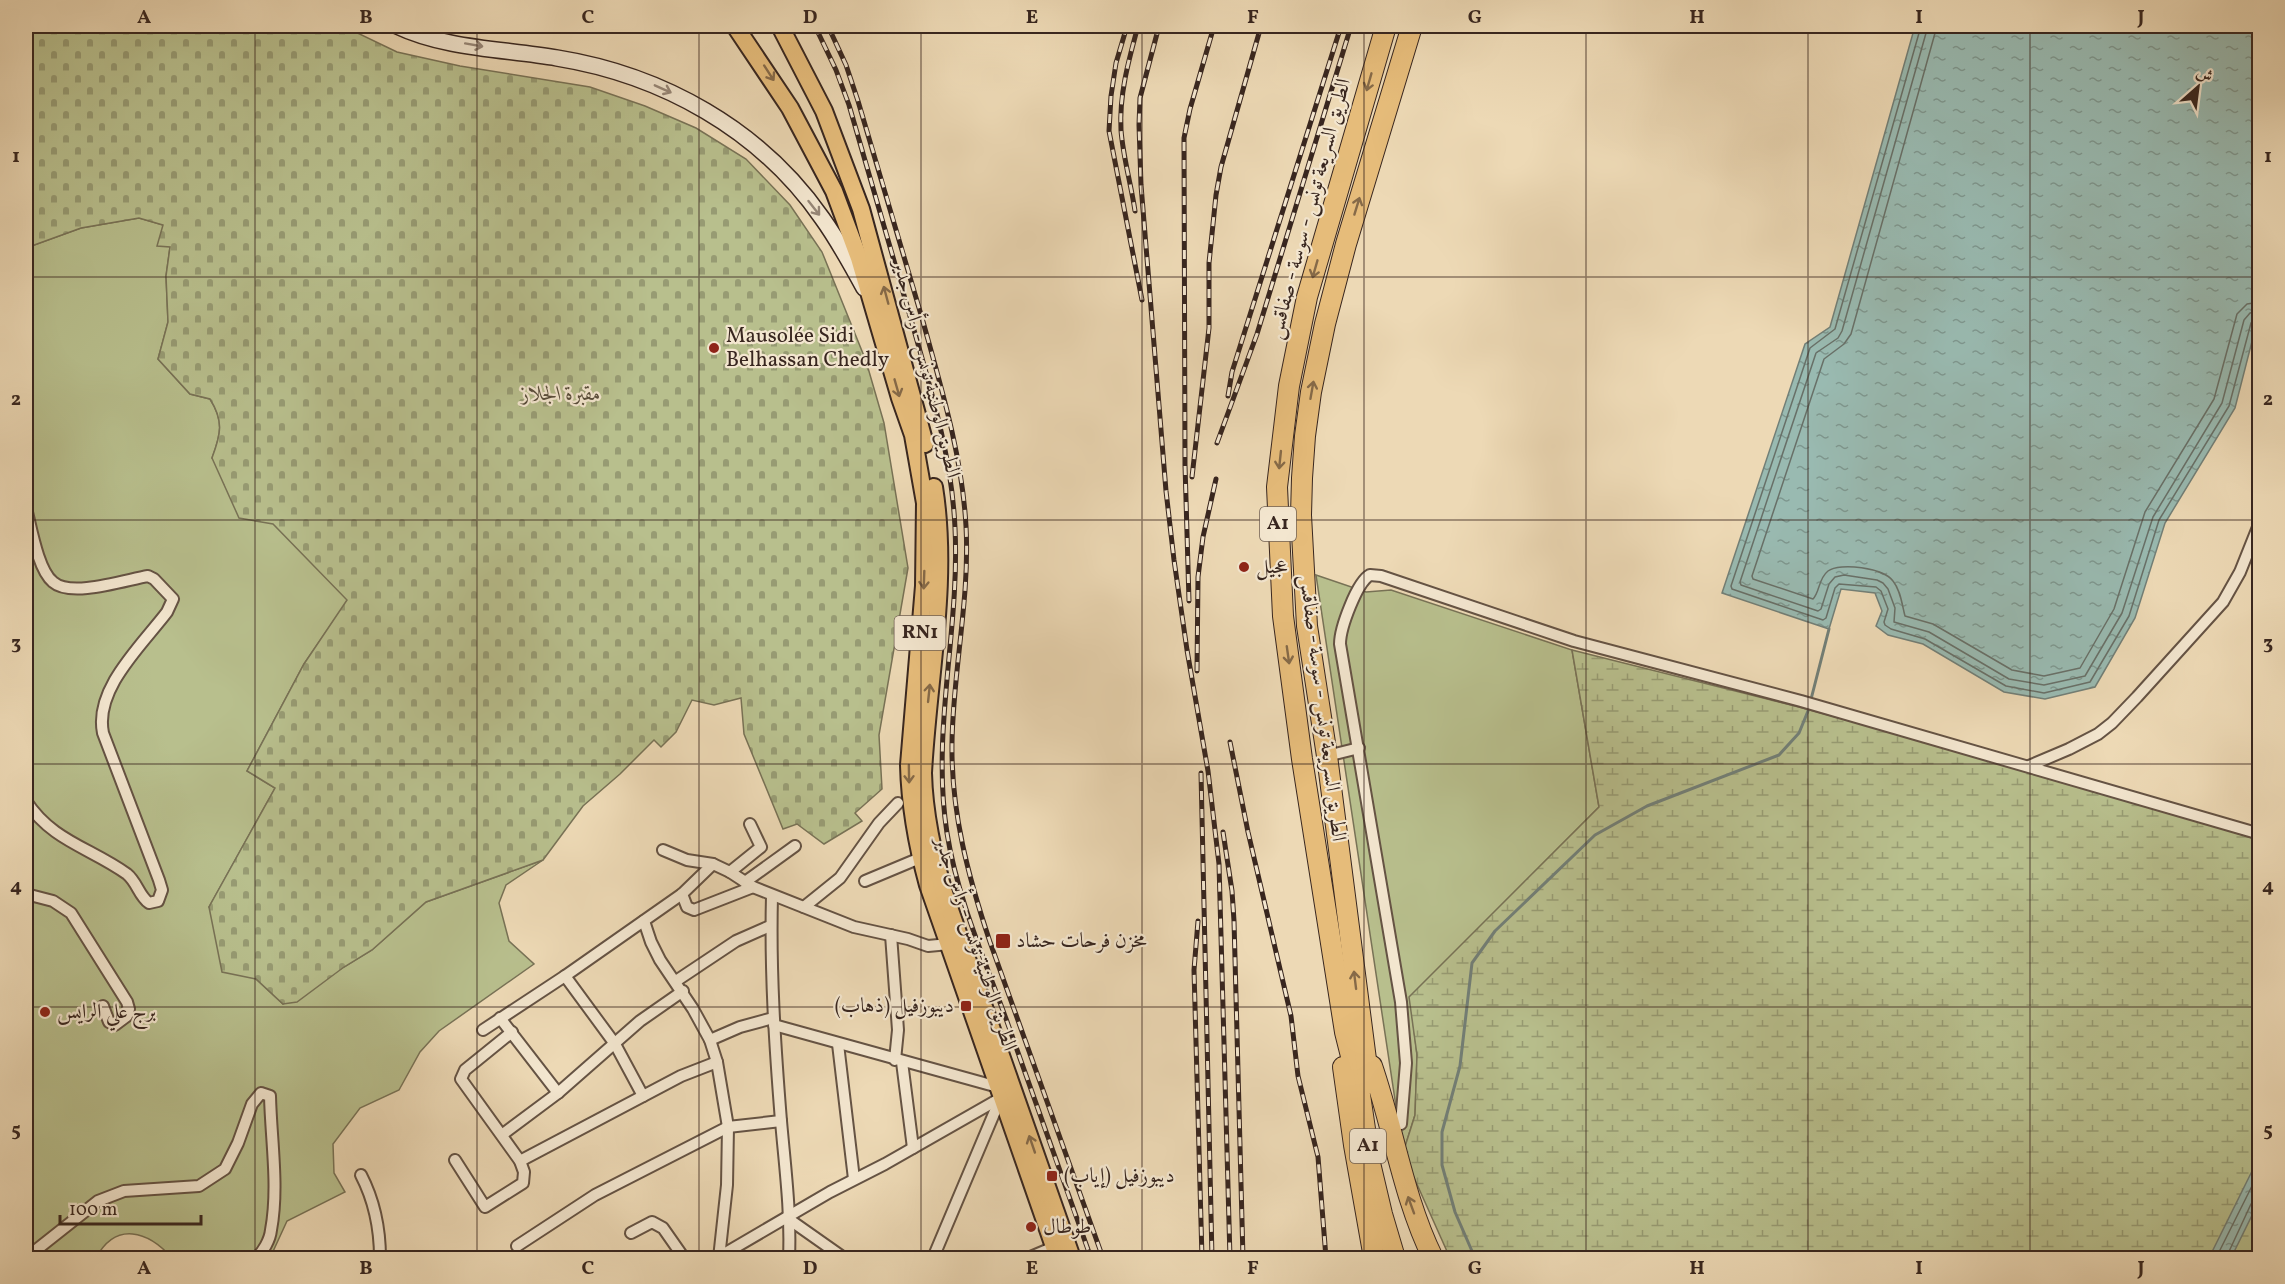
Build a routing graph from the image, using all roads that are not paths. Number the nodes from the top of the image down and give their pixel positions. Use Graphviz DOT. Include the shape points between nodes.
graph roads {
  1 [pos="397,26"];
  2 [pos="735,26"];
  3 [pos="780,26"];
  4 [pos="1386,26"];
  5 [pos="1412,26"];
  6 [pos="875,308"];
  7 [pos="26,508"];
  8 [pos="2259,522"];
  9 [pos="1359,748"];
  10 [pos="1327,756"];
  11 [pos="2029,766"];
  12 [pos="26,801"];
  13 [pos="898,802"];
  14 [pos="750,824"];
  15 [pos="2259,834"];
  16 [pos="795,846"];
  17 [pos="663,850"];
  18 [pos="920,858"];
  19 [pos="713,864"];
  20 [pos="730,872"];
  21 [pos="865,881"];
  22 [pos="749,885"];
  23 [pos="26,894"];
  24 [pos="682,894"];
  25 [pos="772,896"];
  26 [pos="804,907"];
  27 [pos="644,921"];
  28 [pos="770,926"];
  29 [pos="891,935"];
  30 [pos="948,944"];
  31 [pos="566,976"];
  32 [pos="676,981"];
  33 [pos="683,991"];
  34 [pos="103,1006"];
  35 [pos="501,1018"];
  36 [pos="774,1022"];
  37 [pos="483,1030"];
  38 [pos="512,1032"];
  39 [pos="1354,1035"];
  40 [pos="710,1040"];
  41 [pos="615,1044"];
  42 [pos="838,1044"];
  43 [pos="898,1061"];
  44 [pos="717,1062"];
  45 [pos="1004,1092"];
  46 [pos="558,1093"];
  47 [pos="644,1096"];
  48 [pos="781,1121"];
  49 [pos="1401,1124"];
  50 [pos="728,1127"];
  51 [pos="503,1134"];
  52 [pos="913,1148"];
  53 [pos="455,1160"];
  54 [pos="520,1161"];
  55 [pos="361,1175"];
  56 [pos="854,1179"];
  57 [pos="790,1218"];
  58 [pos="631,1233"];
  59 [pos="517,1246"];
  60 [pos="1056,1253"];
  61 [pos="26,1258"];
  62 [pos="256,1258"];
  63 [pos="380,1258"];
  64 [pos="684,1258"];
  65 [pos="718,1258"];
  66 [pos="789,1258"];
  67 [pos="844,1258"];
  68 [pos="933,1258"];
  69 [pos="1028,1258"];
  70 [pos="1072,1258"];
  71 [pos="1374,1258"];
  72 [pos="1395,1258"];
  73 [pos="1408,1258"];
  74 [pos="1433,1258"];
  1 -- 6 [label="main road, one-way" via="425,36 594,64 652,84 707,111 754,144 800,189 837,240"];
  2 -- 6 [label="main road, الطريق الوطنية تونس - رأس جدير / RN1, one-way" via="790,108 834,191"];
  45 -- 3 [label="main road, الطريق الوطنية تونس - رأس جدير / RN1, one-way" via="932,852 924,801 925,727 939,540 922,428 842,154"];
  4 -- 39 [label="highway, الطريق السريعة تونس - سوسة - صفاقس / A1, one-way" via="1307,297 1289,387 1277,487 1283,615 1302,759"];
  10 -- 5 [label="highway, الطريق السريعة تونس - سوسة - صفاقس / A1, one-way" via="1304,583 1301,515 1305,436 1325,324 1343,255"];
  6 -- 18 [label="main road, الطريق الوطنية تونس - رأس جدير / RN1, one-way" via="913,435 925,504 924,586 909,765"];
  7 -- 12 [label="street" via="43,567 52,582 75,590 148,576 173,598 167,612 112,683 100,721 159,880 162,890 158,901 149,903 127,874 50,829 36,818"];
  8 -- 11 [label="street" via="2240,572 2223,602 2137,697 2098,734"];
  9 -- 10 [label="street"];
  9 -- 11 [label="street" via="1340,636 1361,583 1370,575 1574,641 1801,700"];
  9 -- 49 [label="street" via="1401,1002 1406,1063"];
  39 -- 10 [label="highway, الطريق السريعة تونس - سوسة - صفاقس / A1, one-way"];
  11 -- 15 [label="street"];
  13 -- 26 [label="street" via="840,878"];
  14 -- 20 [label="street" via="761,847"];
  16 -- 22 [label="street"];
  17 -- 19 [label="street" via="687,860"];
  18 -- 21 [label="street"];
  18 -- 30 [label="main road, الطريق الوطنية تونس - رأس جدير / RN1"];
  19 -- 20 [label="street"];
  19 -- 24 [label="street"];
  20 -- 22 [label="street"];
  22 -- 24 [label="street" via="694,910 687,907"];
  22 -- 25 [label="street"];
  23 -- 34 [label="street" via="53,901 71,913 129,1009 127,1016 115,1025 109,1022"];
  24 -- 27 [label="street"];
  25 -- 26 [label="street"];
  25 -- 28 [label="street"];
  26 -- 29 [label="street" via="854,927"];
  27 -- 31 [label="street"];
  27 -- 32 [label="street" via="660,960"];
  28 -- 32 [label="street" via="728,946"];
  28 -- 36 [label="street"];
  29 -- 30 [label="street" via="928,946"];
  29 -- 43 [label="street"];
  30 -- 45 [label="main road, الطريق الوطنية تونس - رأس جدير / RN1"];
  31 -- 35 [label="street"];
  31 -- 41 [label="street"];
  32 -- 33 [label="street"];
  33 -- 40 [label="street"];
  33 -- 41 [label="street"];
  35 -- 37 [label="street"];
  35 -- 38 [label="street"];
  36 -- 40 [label="street" via="740,1027"];
  36 -- 42 [label="street"];
  36 -- 48 [label="street"];
  38 -- 46 [label="street"];
  38 -- 51 [label="street" via="465,1070 461,1079"];
  39 -- 71 [label="highway" via="1342,1051"];
  39 -- 72 [label="highway, الطريق السريعة تونس - سوسة - صفاقس / A1" via="1375,1184"];
  39 -- 73 [label="highway, الطريق السريعة تونس - سوسة - صفاقس / A1"];
  74 -- 39 [label="highway, one-way" via="1408,1198 1382,1096"];
  40 -- 44 [label="street"];
  41 -- 46 [label="street"];
  41 -- 47 [label="street"];
  42 -- 43 [label="street"];
  42 -- 56 [label="street"];
  43 -- 45 [label="street"];
  43 -- 52 [label="street"];
  44 -- 47 [label="street"];
  44 -- 50 [label="street"];
  45 -- 52 [label="street"];
  45 -- 60 [label="main road, الطريق الوطنية تونس - رأس جدير / RN1"];
  45 -- 68 [label="street"];
  70 -- 45 [label="main road, الطريق الوطنية تونس - رأس جدير / RN1, one-way"];
  46 -- 51 [label="street"];
  47 -- 54 [label="street"];
  48 -- 50 [label="street"];
  48 -- 57 [label="street"];
  50 -- 59 [label="street" via="595,1195"];
  50 -- 65 [label="street"];
  51 -- 54 [label="street"];
  52 -- 56 [label="street"];
  53 -- 54 [label="street" via="485,1207 523,1183"];
  55 -- 63 [label="street" via="379,1225"];
  56 -- 57 [label="street"];
  57 -- 65 [label="street"];
  57 -- 66 [label="street"];
  57 -- 67 [label="street"];
  58 -- 64 [label="street" via="652,1222 658,1224"];
  60 -- 69 [label="street"];
  61 -- 62 [label="street" via="98,1201 124,1191 199,1186 225,1169 252,1104 261,1093 270,1096 274,1188 271,1232"];
}
